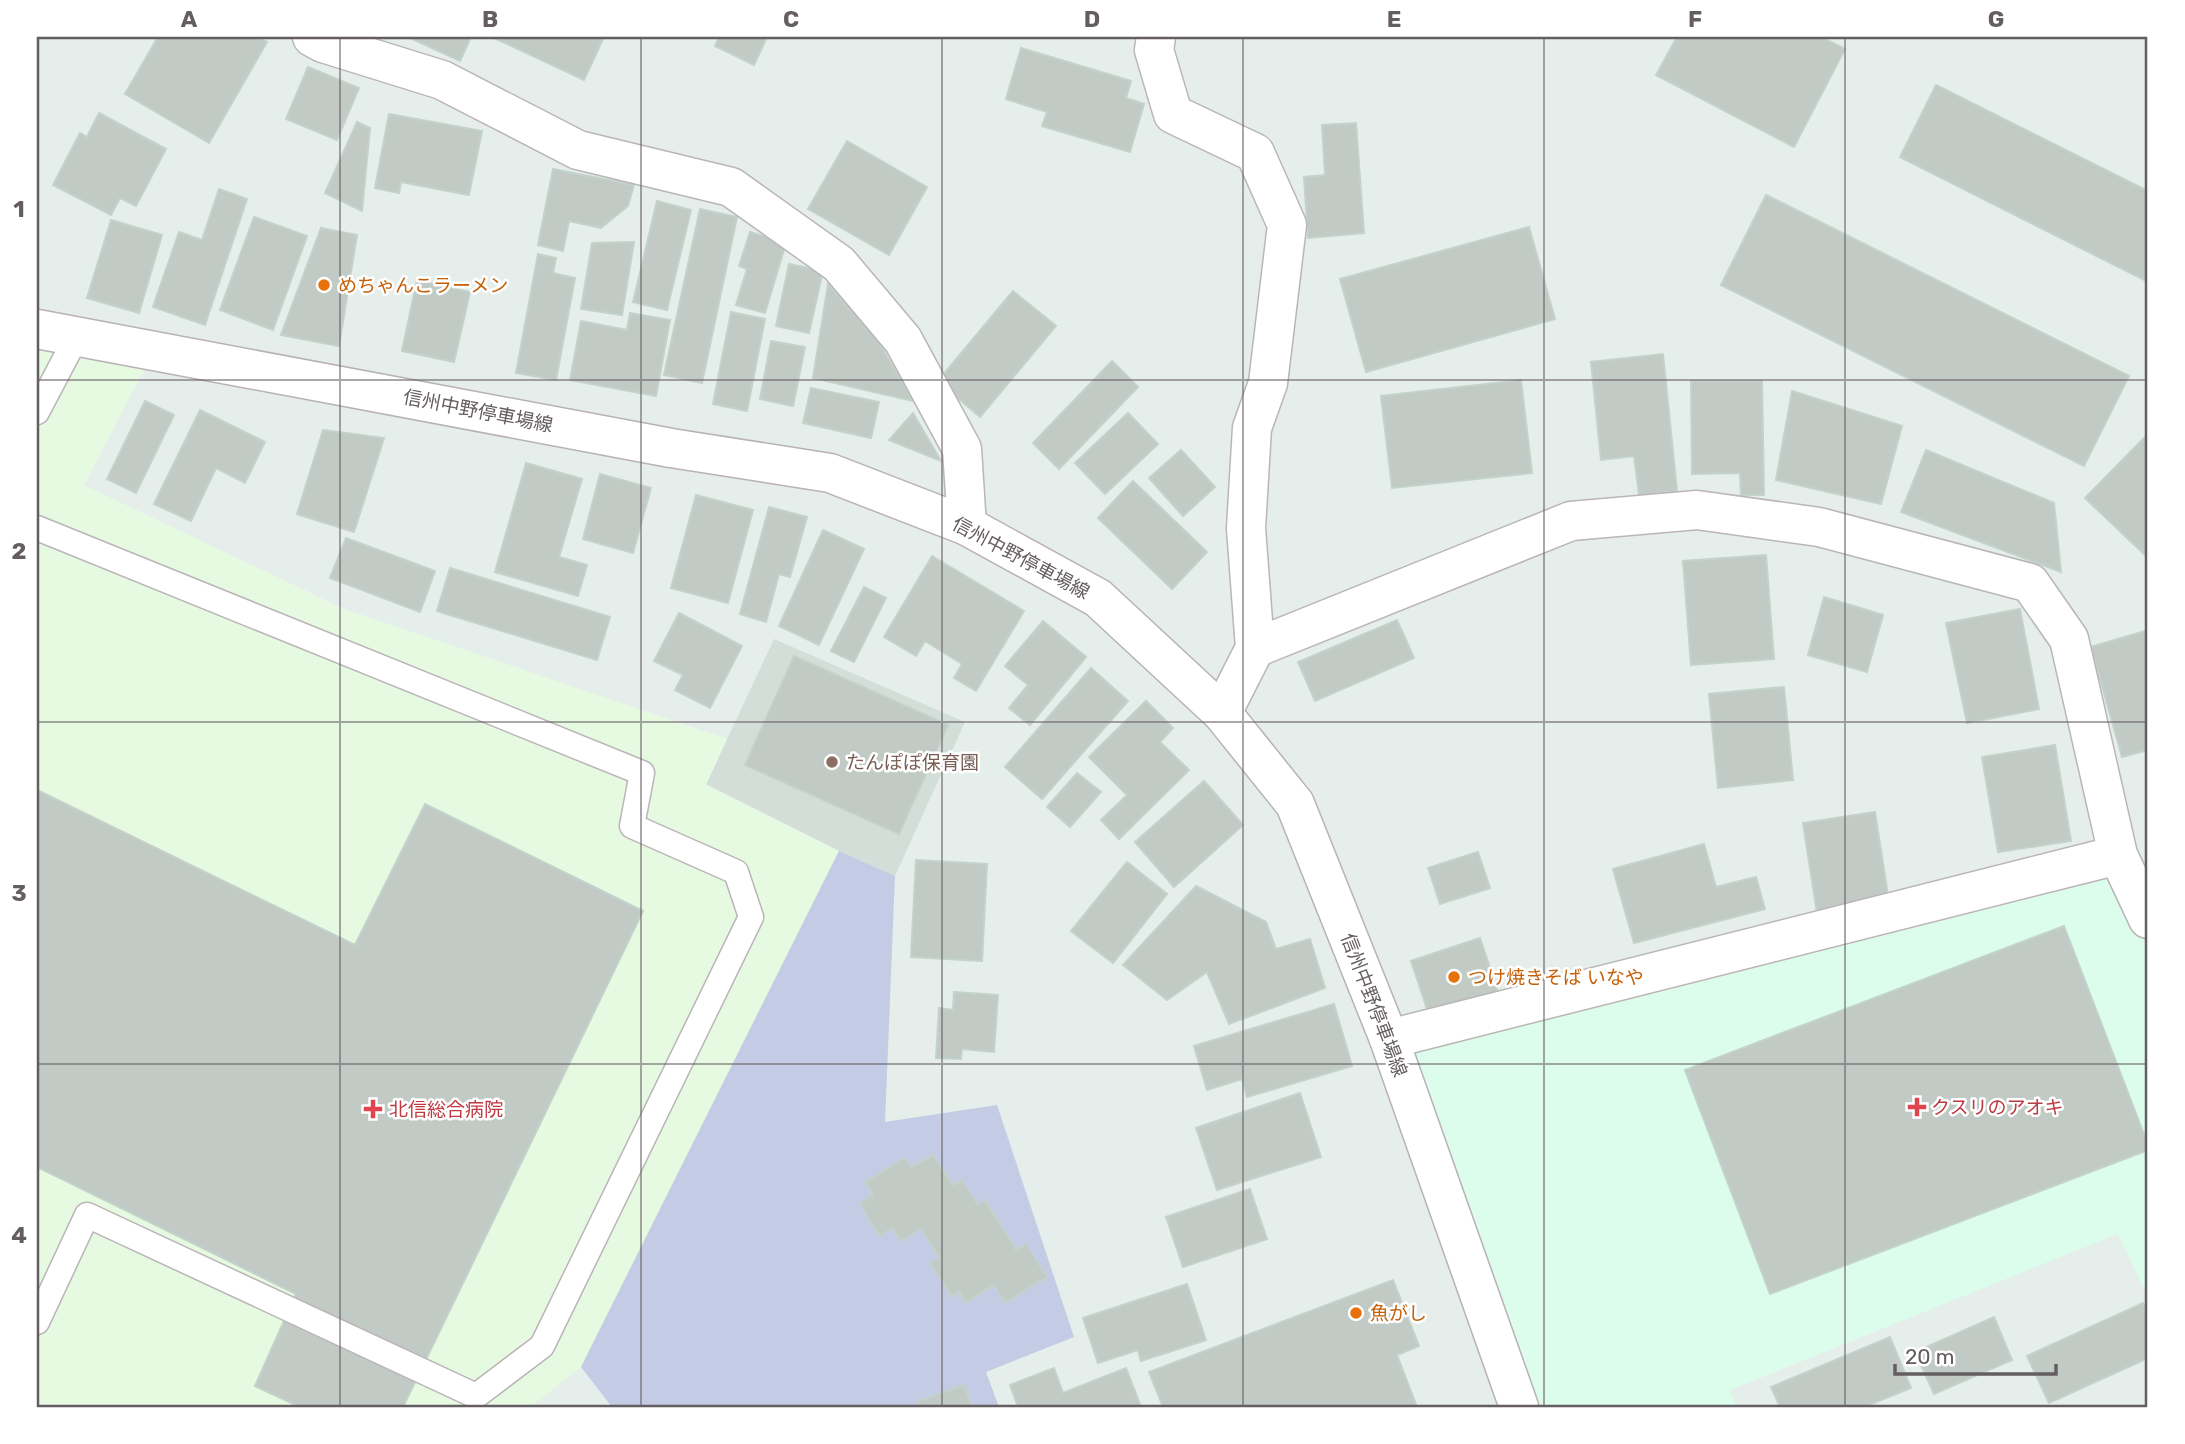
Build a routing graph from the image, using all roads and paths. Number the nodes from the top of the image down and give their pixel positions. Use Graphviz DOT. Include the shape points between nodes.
graph roads {
  1 [pos="312,37"];
  2 [pos="1156,37"];
  3 [pos="37,329"];
  4 [pos="77,337"];
  5 [pos="37,412"];
  6 [pos="967,526"];
  7 [pos="37,528"];
  8 [pos="1255,648"];
  9 [pos="1222,713"];
  10 [pos="2118,855"];
  11 [pos="2148,919"];
  12 [pos="1389,1040"];
  13 [pos="37,1322"];
  14 [pos="1518,1407"];
  1 -- 6 [label="street" via="442,80 578,150 731,187 839,264 903,340 962,449"];
  2 -- 8 [label="street" via="1154,50 1173,114 1255,153 1287,225 1268,383 1252,428 1246,528"];
  3 -- 4 [label="street, 信州中野停車場線"];
  4 -- 5 [label="lane"];
  4 -- 6 [label="street, 信州中野停車場線" via="671,448 830,472"];
  6 -- 9 [label="street, 信州中野停車場線" via="1098,598"];
  7 -- 13 [label="lane" via="642,773 632,826 736,872 751,917 542,1346 476,1396 87,1215"];
  8 -- 9 [label="street"];
  8 -- 10 [label="street" via="1572,521 1697,510 1819,527 2030,583 2069,639"];
  9 -- 12 [label="street, 信州中野停車場線" via="1295,804"];
  10 -- 11 [label="street"];
  10 -- 12 [label="street"];
  12 -- 14 [label="street, 信州中野停車場線"];
}
